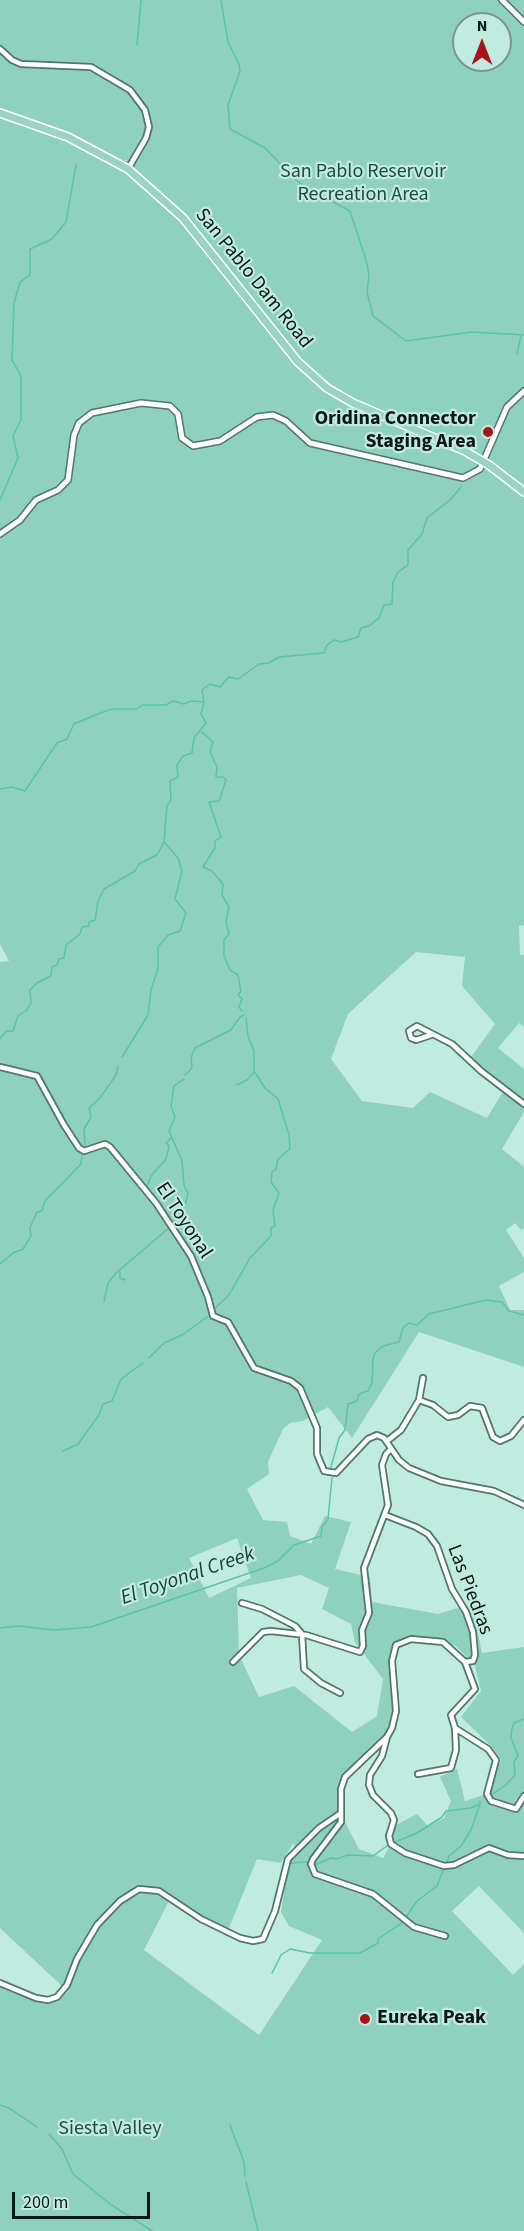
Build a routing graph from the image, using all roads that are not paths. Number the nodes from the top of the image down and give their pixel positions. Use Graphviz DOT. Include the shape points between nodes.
graph roads {
  1 [pos="502,0"];
  2 [pos="524,22"];
  3 [pos="0,49"];
  4 [pos="0,113"];
  5 [pos="128,169"];
  6 [pos="524,391"];
  7 [pos="484,461"];
  8 [pos="524,492"];
  9 [pos="0,534"];
  10 [pos="431,1035"];
  11 [pos="0,1067"];
  12 [pos="524,1104"];
  13 [pos="423,1378"];
  14 [pos="419,1401"];
  15 [pos="524,1420"];
  16 [pos="387,1441"];
  17 [pos="391,1449"];
  18 [pos="524,1505"];
  19 [pos="385,1515"];
  20 [pos="242,1603"];
  21 [pos="302,1634"];
  22 [pos="233,1662"];
  23 [pos="465,1662"];
  24 [pos="340,1693"];
  25 [pos="455,1728"];
  26 [pos="387,1737"];
  27 [pos="418,1774"];
  28 [pos="524,1796"];
  29 [pos="341,1814"];
  30 [pos="524,1856"];
  31 [pos="445,1936"];
  32 [pos="0,1983"];
  1 -- 2 [label="street"];
  3 -- 5 [label="street" via="21,64 91,67 130,90 145,110 149,127"];
  4 -- 5 [label="main road, San Pablo Dam Road" via="68,137"];
  5 -- 7 [label="main road, San Pablo Dam Road" via="183,218 298,362 327,388 352,403"];
  6 -- 7 [label="street" via="507,407"];
  7 -- 8 [label="main road, San Pablo Dam Road"];
  7 -- 9 [label="street" via="469,477 444,476 310,443 286,421 273,415 250,421 220,441 193,446 182,438 175,410 164,404 141,403 86,416 74,435 68,480 58,490 36,500 20,520"];
  10 -- 10 [label="street" via="417,1026 409,1031 416,1040"];
  10 -- 12 [label="street" via="452,1044"];
  11 -- 16 [label="street, El Toyonal" via="37,1076 79,1148 84,1151 105,1144 110,1147 156,1203 191,1256 213,1316 228,1322 254,1368 300,1388 317,1428 317,1454 324,1471 336,1473 372,1436"];
  13 -- 14 [label="street"];
  14 -- 15 [label="street" via="433,1405 448,1417 470,1406 482,1408 493,1437 500,1441 511,1436"];
  14 -- 16 [label="street" via="401,1430"];
  16 -- 17 [label="street"];
  17 -- 18 [label="street" via="402,1463 433,1478 494,1491"];
  17 -- 19 [label="street" via="382,1465 389,1496"];
  19 -- 21 [label="street" via="364,1568 369,1613 360,1652"];
  19 -- 23 [label="street, Las Piedras" via="428,1534 437,1546 473,1632 476,1655 473,1661"];
  20 -- 21 [label="street" via="283,1619"];
  21 -- 22 [label="street" via="263,1632"];
  21 -- 24 [label="street" via="304,1669"];
  23 -- 25 [label="street" via="475,1689 451,1715"];
  23 -- 26 [label="street" via="443,1642 411,1639 396,1645 392,1661 396,1711"];
  25 -- 27 [label="street" via="456,1750 451,1768"];
  25 -- 28 [label="street" via="488,1749 496,1760 487,1794 491,1801 516,1809"];
  26 -- 29 [label="street" via="345,1777 340,1789"];
  26 -- 30 [label="street" via="369,1785 392,1813 391,1844 444,1866 489,1848"];
  29 -- 31 [label="street" via="341,1822 313,1859 315,1874 373,1894 414,1927"];
  29 -- 32 [label="street" via="319,1828 288,1859 275,1911 259,1941 227,1933 159,1891 144,1888 124,1897 97,1925 77,1959 68,1985 57,1997 36,1998"];
}
